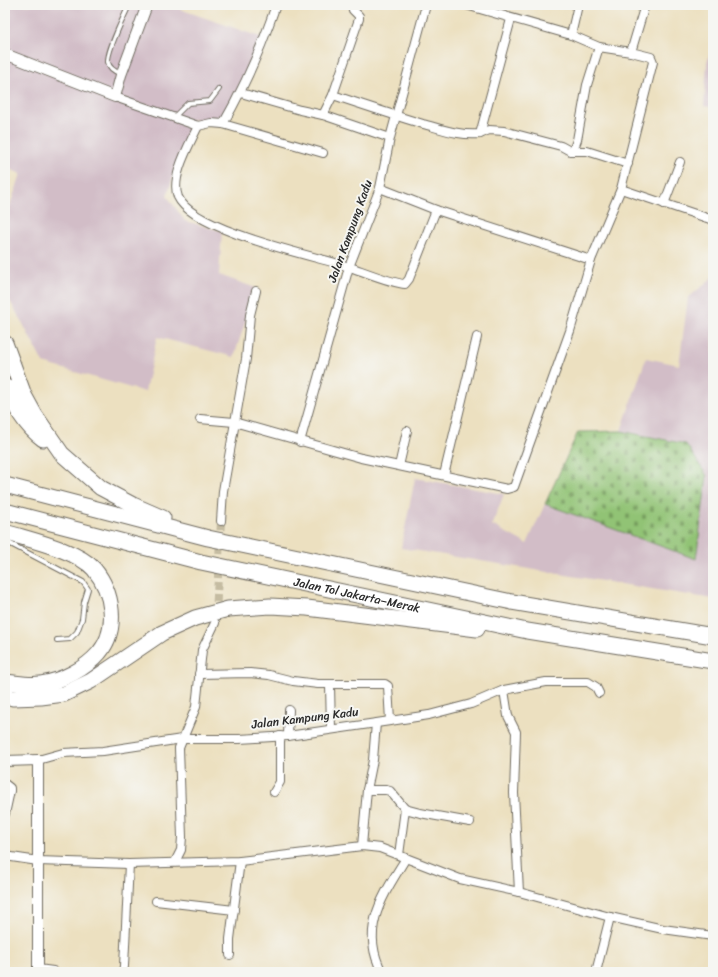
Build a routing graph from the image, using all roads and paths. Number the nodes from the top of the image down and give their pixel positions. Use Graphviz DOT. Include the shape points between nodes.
graph roads {
  1 [pos="129,5"];
  2 [pos="147,5"];
  3 [pos="276,5"];
  4 [pos="352,5"];
  5 [pos="426,5"];
  6 [pos="466,5"];
  7 [pos="578,5"];
  8 [pos="645,5"];
  9 [pos="510,19"];
  10 [pos="570,35"];
  11 [pos="599,47"];
  12 [pos="631,52"];
  13 [pos="5,54"];
  14 [pos="121,75"];
  15 [pos="219,89"];
  16 [pos="241,92"];
  17 [pos="334,95"];
  18 [pos="115,97"];
  19 [pos="323,115"];
  20 [pos="396,116"];
  21 [pos="174,118"];
  22 [pos="223,124"];
  23 [pos="198,126"];
  24 [pos="480,134"];
  25 [pos="390,138"];
  26 [pos="573,151"];
  27 [pos="322,153"];
  28 [pos="680,162"];
  29 [pos="628,164"];
  30 [pos="380,188"];
  31 [pos="621,189"];
  32 [pos="664,204"];
  33 [pos="436,210"];
  34 [pos="713,220"];
  35 [pos="591,260"];
  36 [pos="349,267"];
  37 [pos="256,291"];
  38 [pos="477,337"];
  39 [pos="5,343"];
  40 [pos="6,387"];
  41 [pos="200,419"];
  42 [pos="234,422"];
  43 [pos="407,431"];
  44 [pos="300,442"];
  45 [pos="62,454"];
  46 [pos="399,466"];
  47 [pos="444,475"];
  48 [pos="5,485"];
  49 [pos="5,511"];
  50 [pos="221,521"];
  51 [pos="5,532"];
  52 [pos="208,538"];
  53 [pos="5,542"];
  54 [pos="215,623"];
  55 [pos="527,631"];
  56 [pos="713,636"];
  57 [pos="57,640"];
  58 [pos="713,662"];
  59 [pos="200,674"];
  60 [pos="5,682"];
  61 [pos="330,684"];
  62 [pos="504,690"];
  63 [pos="599,693"];
  64 [pos="5,696"];
  65 [pos="289,710"];
  66 [pos="390,721"];
  67 [pos="376,723"];
  68 [pos="330,729"];
  69 [pos="284,736"];
  70 [pos="182,739"];
  71 [pos="38,760"];
  72 [pos="5,761"];
  73 [pos="5,784"];
  74 [pos="367,790"];
  75 [pos="274,792"];
  76 [pos="405,808"];
  77 [pos="5,814"];
  78 [pos="470,822"];
  79 [pos="362,846"];
  80 [pos="5,856"];
  81 [pos="402,856"];
  82 [pos="38,861"];
  83 [pos="175,862"];
  84 [pos="240,862"];
  85 [pos="129,864"];
  86 [pos="519,892"];
  87 [pos="156,901"];
  88 [pos="234,910"];
  89 [pos="610,917"];
  90 [pos="713,936"];
  91 [pos="230,955"];
  92 [pos="38,971"];
  93 [pos="53,972"];
  94 [pos="123,972"];
  95 [pos="382,972"];
  96 [pos="596,972"];
  1 -- 14 [label="lane" via="111,48 108,62 111,69"];
  2 -- 14 [label="street"];
  3 -- 16 [label="street"];
  4 -- 17 [label="street" via="359,16"];
  5 -- 20 [label="street, Jalan Kampung Kadu"];
  6 -- 9 [label="street"];
  7 -- 10 [label="street"];
  8 -- 12 [label="street"];
  9 -- 10 [label="street"];
  9 -- 24 [label="street"];
  10 -- 11 [label="street"];
  11 -- 12 [label="street"];
  11 -- 26 [label="street" via="587,84"];
  12 -- 29 [label="street" via="651,56 653,62"];
  13 -- 18 [label="street"];
  14 -- 18 [label="street"];
  15 -- 21 [label="lane" via="210,101 188,103"];
  16 -- 19 [label="street"];
  16 -- 22 [label="street"];
  17 -- 19 [label="street"];
  17 -- 20 [label="street"];
  18 -- 21 [label="street"];
  19 -- 25 [label="street"];
  20 -- 24 [label="street" via="452,132"];
  20 -- 25 [label="street, Jalan Kampung Kadu"];
  21 -- 23 [label="street"];
  22 -- 23 [label="street"];
  22 -- 27 [label="street"];
  23 -- 36 [label="street" via="177,178 176,190 181,202 197,216 237,235"];
  24 -- 26 [label="street" via="489,130 504,130"];
  25 -- 30 [label="street, Jalan Kampung Kadu"];
  26 -- 29 [label="street" via="587,151"];
  28 -- 32 [label="street"];
  29 -- 31 [label="street"];
  30 -- 33 [label="street"];
  30 -- 36 [label="street, Jalan Kampung Kadu"];
  31 -- 32 [label="street"];
  31 -- 35 [label="street"];
  32 -- 34 [label="street"];
  33 -- 35 [label="street"];
  33 -- 36 [label="street" via="406,283 402,284"];
  35 -- 47 [label="street" via="570,331 514,487 507,489"];
  36 -- 44 [label="street, Jalan Kampung Kadu"];
  37 -- 42 [label="street"];
  38 -- 47 [label="street"];
  39 -- 45 [label="highway" via="28,402"];
  40 -- 45 [label="highway" via="23,419 38,436"];
  41 -- 42 [label="street"];
  42 -- 44 [label="street"];
  42 -- 50 [label="street" via="222,491"];
  43 -- 46 [label="street"];
  44 -- 46 [label="street"];
  45 -- 52 [label="highway" via="101,488"];
  46 -- 47 [label="street"];
  48 -- 52 [label="highway, Jalan Tol Jakarta–Merak"];
  49 -- 55 [label="highway, Jalan Tol Jakarta–Merak" via="201,562"];
  51 -- 60 [label="highway" via="58,548 93,568 106,587 112,621 107,640 99,653 85,666 61,679 41,684"];
  52 -- 56 [label="highway, Jalan Tol Jakarta–Merak" via="512,602"];
  53 -- 57 [label="lane" via="83,582 88,589 77,632 70,639"];
  54 -- 59 [label="street" via="202,650"];
  55 -- 58 [label="highway, Jalan Tol Jakarta–Merak"];
  55 -- 64 [label="highway" via="495,632 307,608 270,606 228,609 195,618 162,633 91,681 64,694 13,698"];
  59 -- 61 [label="street" via="258,674 293,681"];
  59 -- 70 [label="street" via="196,707"];
  61 -- 66 [label="street" via="385,684 388,686"];
  61 -- 68 [label="street"];
  62 -- 63 [label="street, Jalan Kampung Kadu" via="566,681 588,682 596,687"];
  62 -- 66 [label="street, Jalan Kampung Kadu" via="464,706"];
  62 -- 86 [label="street" via="508,716 516,732 514,793"];
  65 -- 69 [label="street"];
  66 -- 67 [label="street, Jalan Kampung Kadu"];
  67 -- 68 [label="street, Jalan Kampung Kadu"];
  67 -- 74 [label="street"];
  68 -- 69 [label="street, Jalan Kampung Kadu"];
  69 -- 70 [label="street, Jalan Kampung Kadu"];
  69 -- 75 [label="street" via="280,782"];
  70 -- 71 [label="street, Jalan Kampung Kadu" via="103,751 63,753"];
  70 -- 83 [label="street" via="179,748 182,844"];
  71 -- 72 [label="street, Jalan Kampung Kadu"];
  71 -- 82 [label="street"];
  73 -- 77 [label="street" via="10,791"];
  74 -- 76 [label="street" via="390,791"];
  74 -- 79 [label="street"];
  76 -- 78 [label="street"];
  76 -- 81 [label="street"];
  79 -- 81 [label="street" via="380,848"];
  79 -- 84 [label="street"];
  80 -- 82 [label="street"];
  81 -- 86 [label="street" via="460,879"];
  81 -- 95 [label="street" via="375,917 373,928 373,950"];
  82 -- 85 [label="street"];
  82 -- 92 [label="street"];
  83 -- 84 [label="street"];
  83 -- 85 [label="street"];
  84 -- 88 [label="street"];
  85 -- 94 [label="street"];
  86 -- 89 [label="street"];
  87 -- 88 [label="street"];
  88 -- 91 [label="street"];
  89 -- 90 [label="street" via="663,929"];
  89 -- 96 [label="street"];
  92 -- 93 [label="street"];
}
